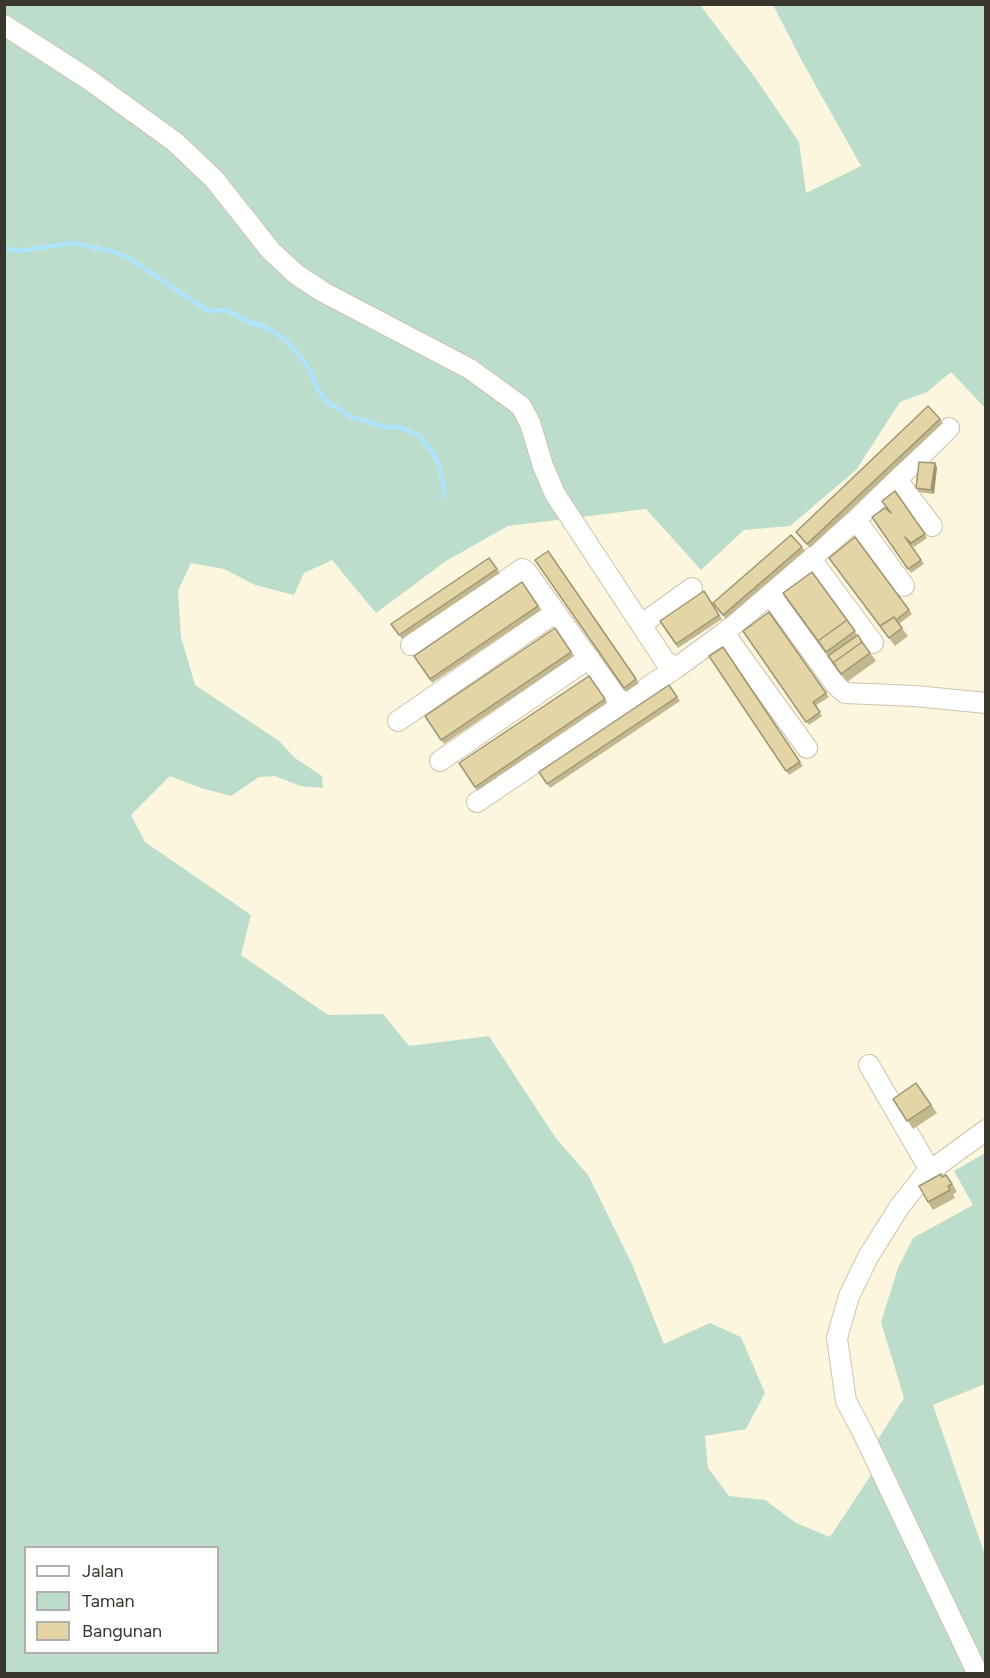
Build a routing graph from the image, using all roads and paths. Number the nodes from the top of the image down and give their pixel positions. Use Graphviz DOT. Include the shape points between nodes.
graph roads {
  1 [pos="4,25"];
  2 [pos="949,428"];
  3 [pos="897,480"];
  4 [pos="856,520"];
  5 [pos="932,526"];
  6 [pos="811,560"];
  7 [pos="904,586"];
  8 [pos="692,588"];
  9 [pos="770,594"];
  10 [pos="556,612"];
  11 [pos="642,624"];
  12 [pos="724,633"];
  13 [pos="873,643"];
  14 [pos="411,645"];
  15 [pos="589,658"];
  16 [pos="676,668"];
  17 [pos="986,703"];
  18 [pos="622,705"];
  19 [pos="398,721"];
  20 [pos="807,748"];
  21 [pos="440,761"];
  22 [pos="477,802"];
  23 [pos="869,1065"];
  24 [pos="986,1130"];
  25 [pos="931,1167"];
  26 [pos="978,1674"];
  1 -- 11 [label="street" via="175,142 214,179 272,251 297,275 470,369 521,406 555,494"];
  2 -- 3 [label="street"];
  3 -- 4 [label="street"];
  3 -- 5 [label="street"];
  4 -- 6 [label="street"];
  4 -- 7 [label="street"];
  6 -- 9 [label="street"];
  6 -- 13 [label="street"];
  8 -- 11 [label="street"];
  9 -- 12 [label="street"];
  9 -- 17 [label="street" via="845,693"];
  10 -- 14 [label="street" via="522,569"];
  10 -- 15 [label="street"];
  10 -- 19 [label="street"];
  11 -- 16 [label="street" via="665,660"];
  12 -- 16 [label="street"];
  12 -- 20 [label="street"];
  15 -- 18 [label="street"];
  15 -- 21 [label="street"];
  16 -- 18 [label="street"];
  18 -- 22 [label="street"];
  23 -- 25 [label="street"];
  24 -- 25 [label="street"];
  25 -- 26 [label="street" via="900,1206 868,1257 849,1296 837,1338 846,1401"];
}
